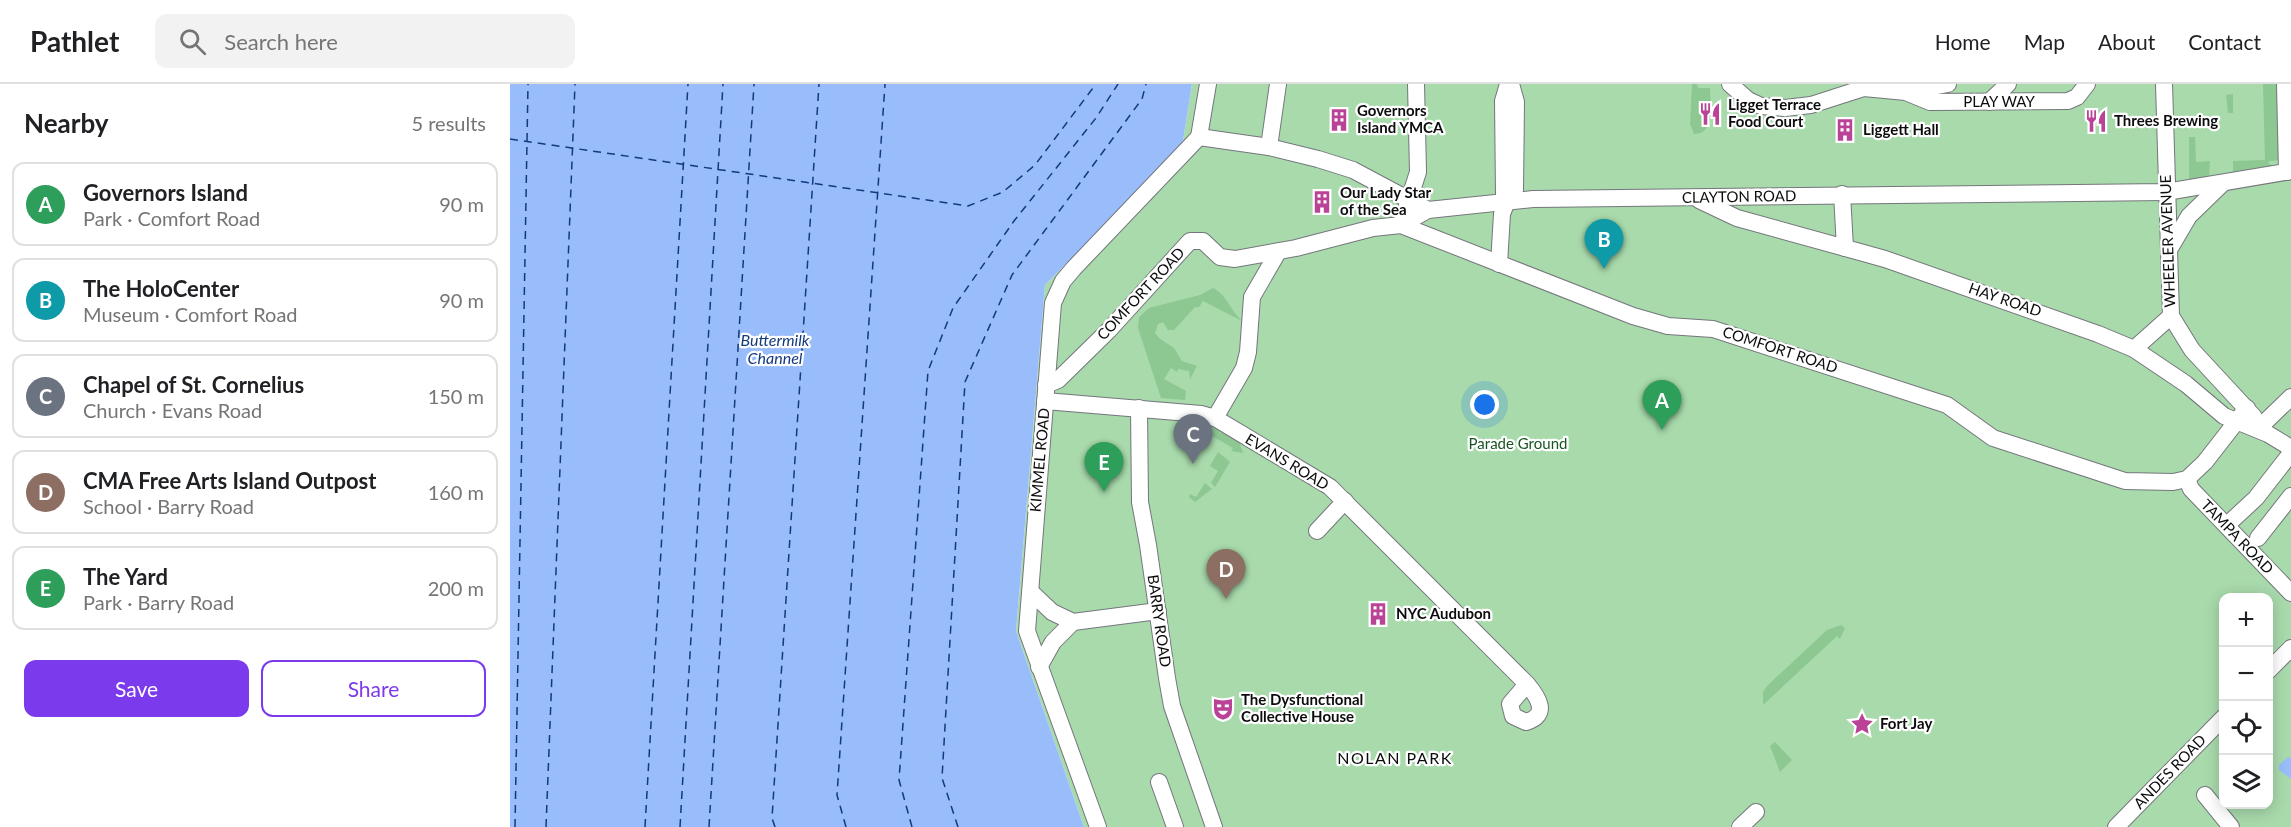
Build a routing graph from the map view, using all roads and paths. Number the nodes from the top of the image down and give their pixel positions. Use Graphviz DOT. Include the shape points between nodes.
graph roads {
  1 [pos="1208,84"];
  2 [pos="1278,84"];
  3 [pos="1416,84"];
  4 [pos="1509,84"];
  5 [pos="1730,84"];
  6 [pos="1948,84"];
  7 [pos="2007,84"];
  8 [pos="2087,84"];
  9 [pos="2164,84"];
  10 [pos="2285,84"];
  11 [pos="1863,86"];
  12 [pos="1906,92"];
  13 [pos="1989,102"];
  14 [pos="1199,137"];
  15 [pos="1269,147"];
  16 [pos="2289,172"];
  17 [pos="2222,184"];
  18 [pos="2166,192"];
  19 [pos="1842,194"];
  20 [pos="1410,198"];
  21 [pos="1697,199"];
  22 [pos="1507,201"];
  23 [pos="1428,210"];
  24 [pos="1401,225"];
  25 [pos="1845,248"];
  26 [pos="2168,251"];
  27 [pos="1278,252"];
  28 [pos="1499,264"];
  29 [pos="2171,316"];
  30 [pos="2134,349"];
  31 [pos="1045,393"];
  32 [pos="2291,397"];
  33 [pos="1139,408"];
  34 [pos="2242,415"];
  35 [pos="1215,418"];
  36 [pos="2264,430"];
  37 [pos="2291,448"];
  38 [pos="2291,453"];
  39 [pos="2187,479"];
  40 [pos="2290,498"];
  41 [pos="1345,501"];
  42 [pos="2227,525"];
  43 [pos="1317,531"];
  44 [pos="2258,538"];
  45 [pos="1031,592"];
  46 [pos="2291,593"];
  47 [pos="1158,611"];
  48 [pos="1073,622"];
  49 [pos="2291,648"];
  50 [pos="2273,666"];
  51 [pos="1039,667"];
  52 [pos="1527,684"];
  53 [pos="2219,721"];
  54 [pos="1159,782"];
  55 [pos="2205,795"];
  56 [pos="1756,812"];
  57 [pos="1098,827"];
  58 [pos="1175,827"];
  59 [pos="1214,827"];
  60 [pos="1740,827"];
  61 [pos="2116,827"];
  62 [pos="2230,827"];
  1 -- 14 [label="street"];
  2 -- 15 [label="street"];
  3 -- 20 [label="street" via="1418,172"];
  4 -- 22 [label="street" via="1516,102 1515,190"];
  5 -- 11 [label="street, PLAY WAY" via="1748,100 1773,108 1810,105"];
  6 -- 12 [label="street, PLAY WAY"];
  7 -- 13 [label="street"];
  8 -- 13 [label="street, PLAY WAY" via="2077,97 2068,101"];
  9 -- 18 [label="street, WHEELER AVENUE"];
  10 -- 16 [label="street"];
  11 -- 12 [label="street, PLAY WAY"];
  12 -- 13 [label="street, PLAY WAY" via="1930,102"];
  14 -- 15 [label="street"];
  14 -- 31 [label="street, KIMMEL ROAD" via="1063,281 1053,303"];
  15 -- 20 [label="street" via="1353,171"];
  16 -- 17 [label="street, CLAYTON ROAD"];
  17 -- 18 [label="street, CLAYTON ROAD"];
  17 -- 26 [label="street" via="2189,216"];
  18 -- 19 [label="street, CLAYTON ROAD"];
  18 -- 26 [label="street, WHEELER AVENUE"];
  19 -- 21 [label="street, CLAYTON ROAD"];
  19 -- 25 [label="street"];
  20 -- 23 [label="street"];
  20 -- 24 [label="street"];
  21 -- 22 [label="street, CLAYTON ROAD"];
  21 -- 25 [label="street, HAY ROAD" via="1737,218"];
  22 -- 23 [label="street, CLAYTON ROAD"];
  22 -- 28 [label="street" via="1502,214"];
  23 -- 24 [label="street"];
  24 -- 27 [label="street, COMFORT ROAD" via="1373,228"];
  24 -- 28 [label="street, COMFORT ROAD"];
  25 -- 30 [label="street, HAY ROAD" via="2071,323"];
  26 -- 29 [label="street, WHEELER AVENUE"];
  27 -- 31 [label="street, COMFORT ROAD" via="1226,259 1203,241 1190,241"];
  27 -- 35 [label="street" via="1252,297 1244,368"];
  28 -- 39 [label="street, COMFORT ROAD" via="1633,316 1678,328 1713,329 1947,405 1993,438 2125,481"];
  29 -- 30 [label="street"];
  29 -- 34 [label="street, WHEELER AVENUE"];
  30 -- 34 [label="street, HAY ROAD" via="2224,416"];
  31 -- 33 [label="street, EVANS ROAD"];
  31 -- 45 [label="street, KIMMEL ROAD"];
  32 -- 36 [label="street"];
  33 -- 35 [label="street, EVANS ROAD"];
  33 -- 47 [label="street, BARRY ROAD" via="1140,502"];
  34 -- 36 [label="street, HAY ROAD"];
  34 -- 39 [label="street"];
  35 -- 41 [label="street, EVANS ROAD" via="1330,487"];
  36 -- 37 [label="street, HAY ROAD"];
  38 -- 42 [label="street" via="2256,498"];
  39 -- 42 [label="street, TAMPA ROAD" via="2191,489"];
  40 -- 44 [label="street"];
  41 -- 43 [label="street"];
  41 -- 52 [label="street, EVANS ROAD"];
  42 -- 46 [label="street, TAMPA ROAD"];
  45 -- 48 [label="street" via="1052,612"];
  45 -- 51 [label="street, KIMMEL ROAD" via="1028,631"];
  47 -- 48 [label="street"];
  47 -- 59 [label="street, BARRY ROAD" via="1172,706"];
  48 -- 51 [label="street" via="1053,642"];
  49 -- 50 [label="street"];
  51 -- 57 [label="street, KIMMEL ROAD"];
  53 -- 61 [label="street, ANDES ROAD"];
  54 -- 58 [label="street"];
  55 -- 62 [label="street"];
  56 -- 60 [label="street"];
}
